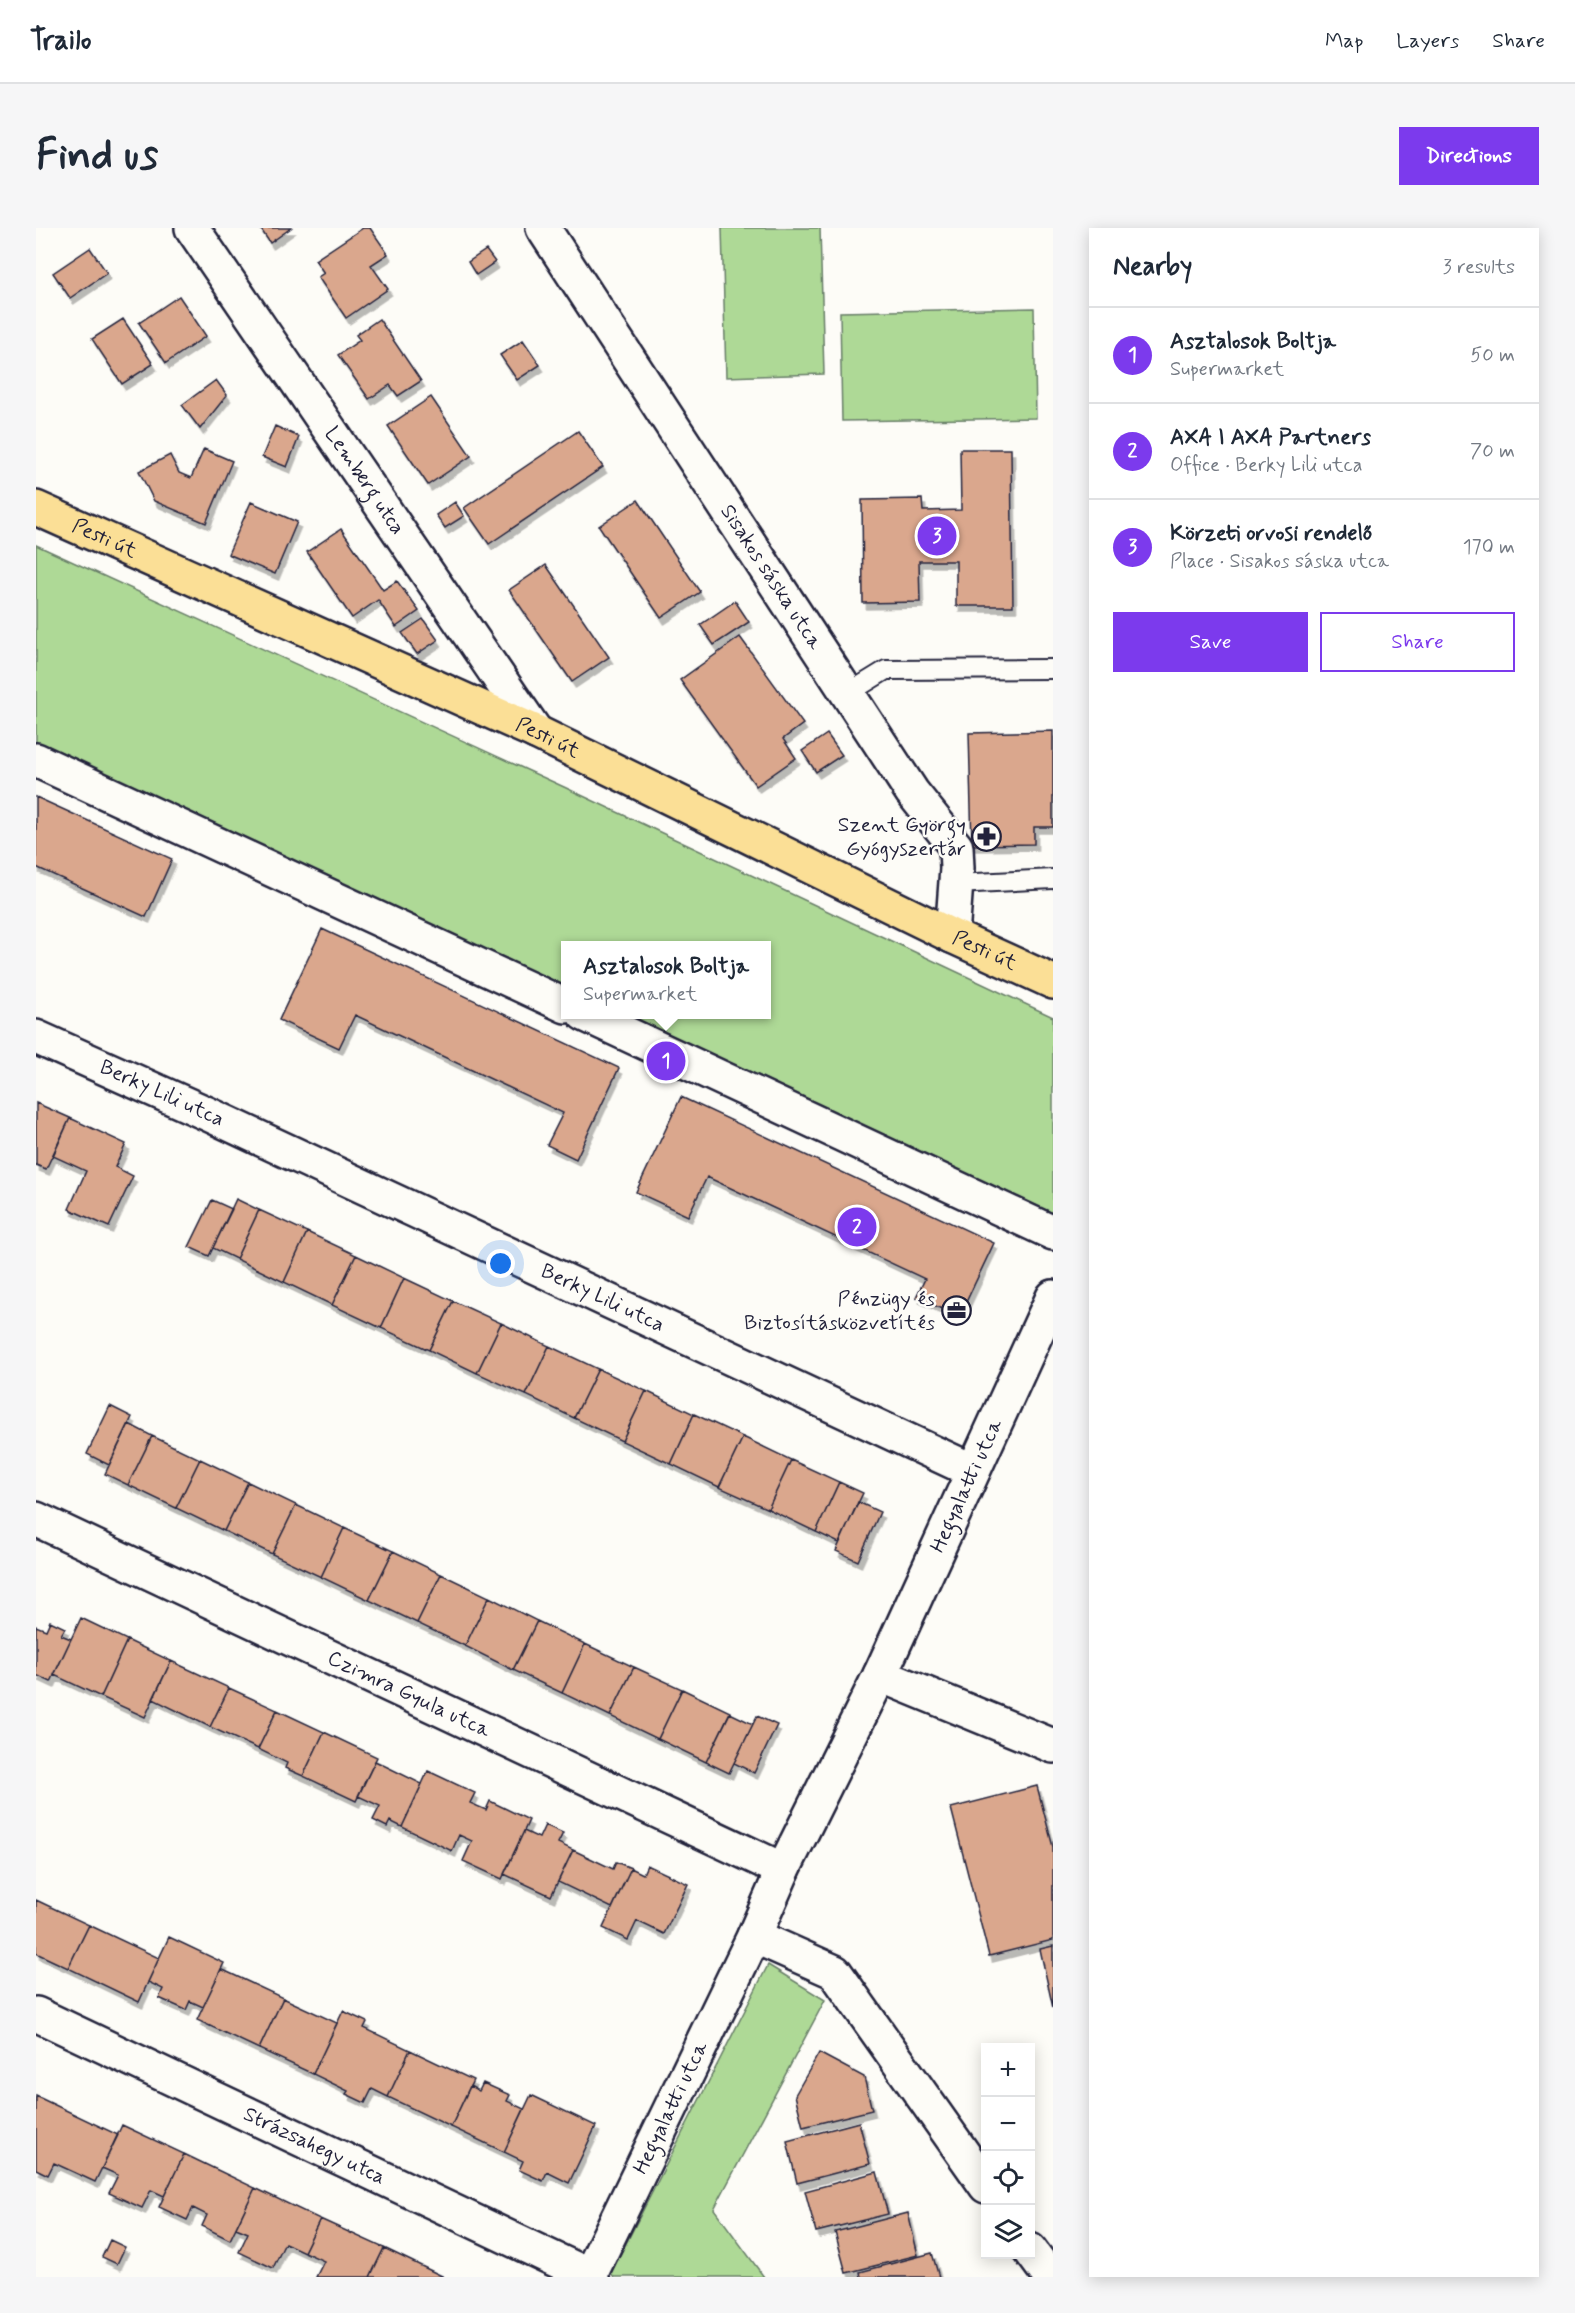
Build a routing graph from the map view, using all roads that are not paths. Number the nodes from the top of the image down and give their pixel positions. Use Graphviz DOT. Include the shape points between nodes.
graph roads {
  1 [pos="192,228"];
  2 [pos="543,228"];
  3 [pos="36,508"];
  4 [pos="1053,669"];
  5 [pos="848,694"];
  6 [pos="536,732"];
  7 [pos="36,760"];
  8 [pos="1053,879"];
  9 [pos="956,884"];
  10 [pos="952,936"];
  11 [pos="1053,982"];
  12 [pos="561,1004"];
  13 [pos="595,1019"];
  14 [pos="36,1037"];
  15 [pos="1053,1233"];
  16 [pos="1053,1297"];
  17 [pos="973,1471"];
  18 [pos="36,1519"];
  19 [pos="880,1675"];
  20 [pos="1053,1746"];
  21 [pos="783,1870"];
  22 [pos="754,1936"];
  23 [pos="36,2014"];
  24 [pos="981,2179"];
  25 [pos="1035,2257"];
  26 [pos="589,2276"];
  27 [pos="1050,2277"];
  1 -- 6 [label="street, Lemberg utca"];
  2 -- 5 [label="street, Sisakos sáska utca"];
  3 -- 6 [label="main road, Pesti út"];
  4 -- 5 [label="lane" via="886,670"];
  5 -- 9 [label="street, Sisakos sáska utca" via="912,792 956,847"];
  6 -- 10 [label="main road, Pesti út"];
  7 -- 12 [label="street"];
  8 -- 9 [label="lane"];
  9 -- 10 [label="street, Sisakos sáska utca"];
  10 -- 11 [label="main road, Pesti út"];
  13 -- 15 [label="street"];
  14 -- 17 [label="street, Berky Lili utca"];
  16 -- 17 [label="street, Hegyalatti utca"];
  17 -- 19 [label="street, Hegyalatti utca"];
  18 -- 21 [label="street, Czimra Gyula utca"];
  19 -- 20 [label="street"];
  19 -- 21 [label="street, Hegyalatti utca"];
  21 -- 22 [label="street, Hegyalatti utca"];
  22 -- 24 [label="street" via="835,1972"];
  22 -- 26 [label="street, Hegyalatti utca"];
  23 -- 26 [label="street, Strázsahegy utca"];
  25 -- 27 [label="street"];
}
